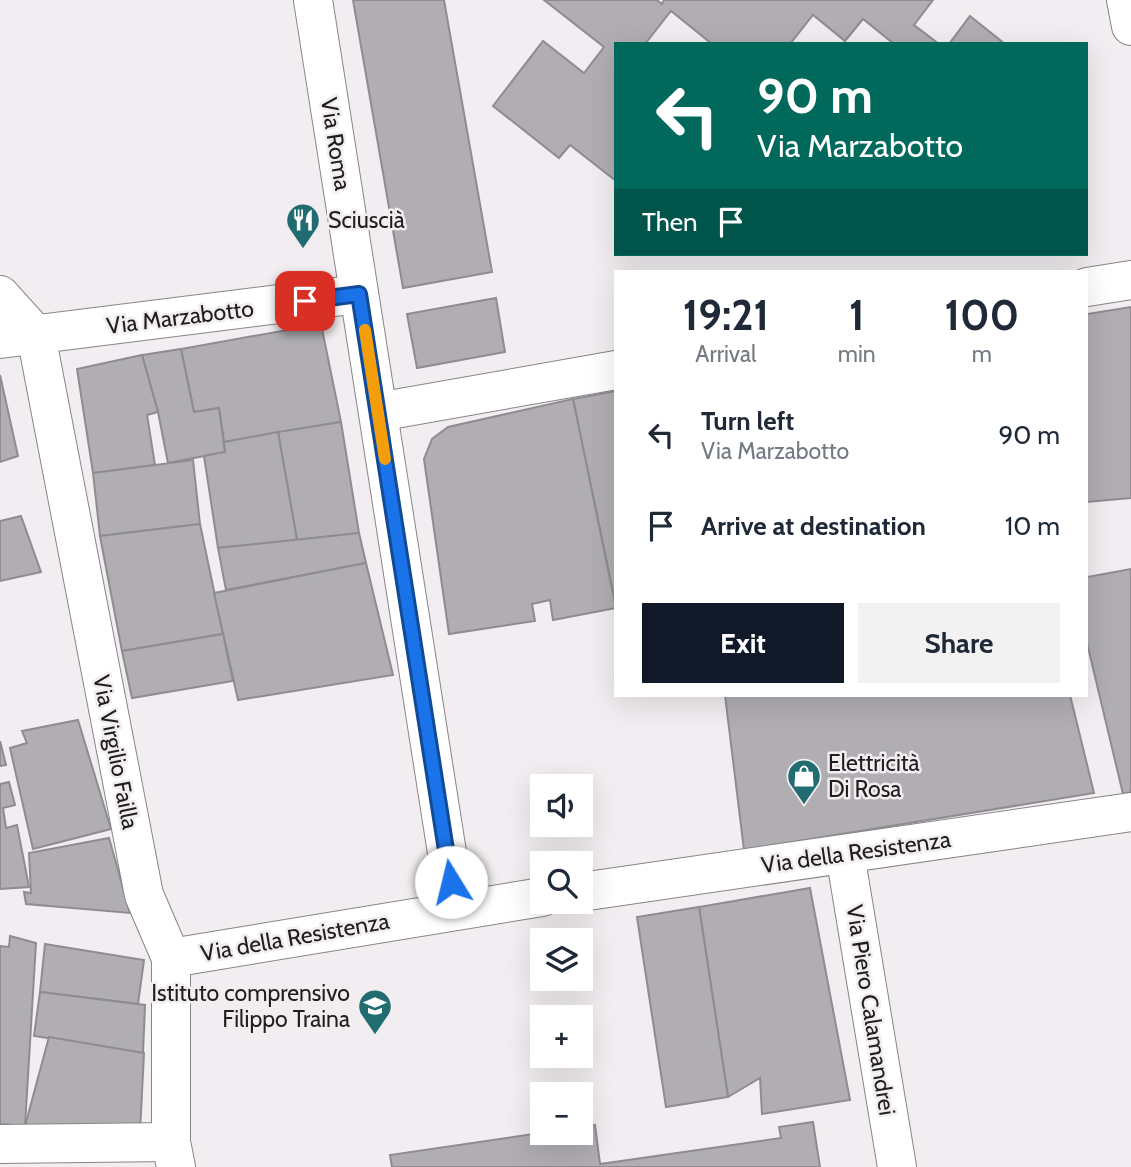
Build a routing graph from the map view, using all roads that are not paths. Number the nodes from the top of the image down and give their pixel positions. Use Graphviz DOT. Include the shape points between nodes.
graph roads {
  1 [pos="313,0"];
  2 [pos="1126,0"];
  3 [pos="1131,26"];
  4 [pos="1131,280"];
  5 [pos="1088,288"];
  6 [pos="359,294"];
  7 [pos="0,295"];
  8 [pos="9,337"];
  9 [pos="614,370"];
  10 [pos="378,412"];
  11 [pos="1131,813"];
  12 [pos="845,853"];
  13 [pos="593,890"];
  14 [pos="530,899"];
  15 [pos="456,910"];
  16 [pos="171,958"];
  17 [pos="0,1144"];
  18 [pos="174,1154"];
  19 [pos="898,1167"];
  1 -- 6 [label="street, Via Roma"];
  2 -- 3 [label="street"];
  4 -- 5 [label="street"];
  6 -- 8 [label="street, Via Marzabotto"];
  6 -- 10 [label="street, Via Roma"];
  7 -- 8 [label="street"];
  8 -- 16 [label="street, Via Virgilio Failla" via="144,895"];
  9 -- 10 [label="street"];
  10 -- 15 [label="street, Via Roma"];
  11 -- 12 [label="street, Via della Resistenza"];
  12 -- 13 [label="street, Via della Resistenza"];
  12 -- 19 [label="street, Via Piero Calamandrei"];
  14 -- 15 [label="street, Via della Resistenza"];
  15 -- 16 [label="street, Via della Resistenza"];
  16 -- 18 [label="street, Via Virgilio Failla"];
  17 -- 18 [label="street"];
}
